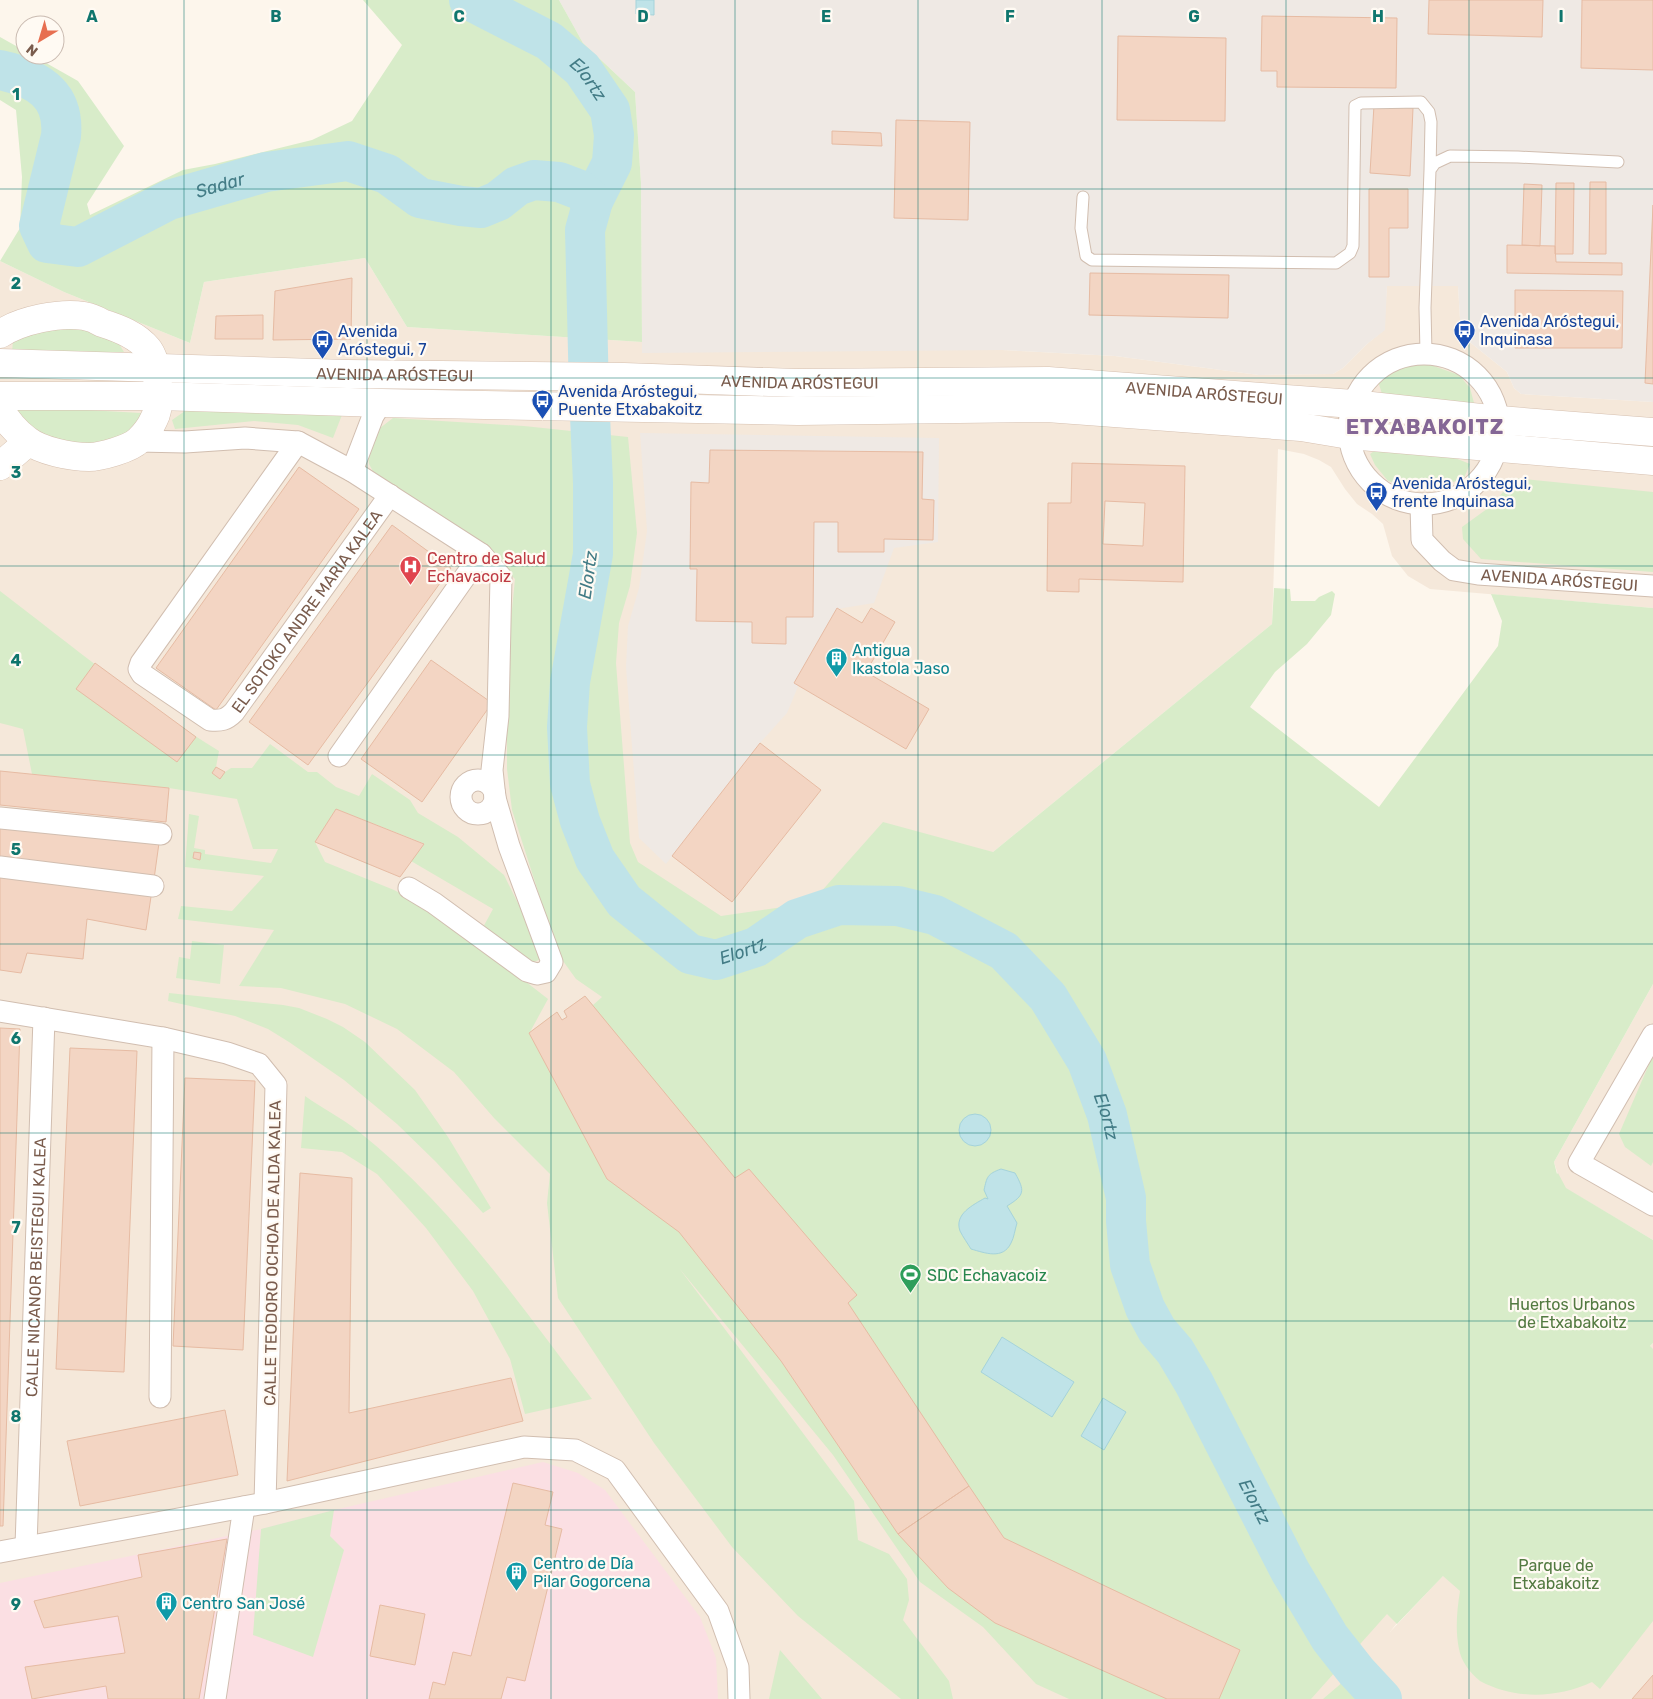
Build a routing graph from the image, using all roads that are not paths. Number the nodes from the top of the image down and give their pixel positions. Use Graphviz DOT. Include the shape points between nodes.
graph roads {
  1 [pos="1618,162"];
  2 [pos="1430,170"];
  3 [pos="1083,197"];
  4 [pos="0,334"];
  5 [pos="1426,353"];
  6 [pos="0,363"];
  7 [pos="156,368"];
  8 [pos="0,396"];
  9 [pos="158,396"];
  10 [pos="381,403"];
  11 [pos="1353,404"];
  12 [pos="0,408"];
  13 [pos="1499,420"];
  14 [pos="1653,432"];
  15 [pos="1349,435"];
  16 [pos="138,441"];
  17 [pos="28,442"];
  18 [pos="298,442"];
  19 [pos="1497,448"];
  20 [pos="1653,461"];
  21 [pos="0,466"];
  22 [pos="352,471"];
  23 [pos="390,495"];
  24 [pos="1422,505"];
  25 [pos="481,554"];
  26 [pos="1653,586"];
  27 [pos="494,749"];
  28 [pos="339,756"];
  29 [pos="465,786"];
  30 [pos="495,798"];
  31 [pos="478,814"];
  32 [pos="0,818"];
  33 [pos="161,834"];
  34 [pos="509,846"];
  35 [pos="0,867"];
  36 [pos="153,886"];
  37 [pos="409,888"];
  38 [pos="0,1011"];
  39 [pos="44,1018"];
  40 [pos="1653,1034"];
  41 [pos="163,1038"];
  42 [pos="1653,1206"];
  43 [pos="160,1397"];
  44 [pos="265,1503"];
  45 [pos="244,1507"];
  46 [pos="26,1546"];
  47 [pos="0,1552"];
  48 [pos="215,1699"];
  49 [pos="738,1699"];
  1 -- 2 [label="lane" via="1450,156 1435,163"];
  2 -- 3 [label="lane" via="1432,122 1422,102 1361,102 1355,106 1353,246 1350,253 1336,263 1092,260 1086,256 1081,228"];
  2 -- 5 [label="lane"];
  4 -- 7 [label="main road" via="26,322 57,316 85,316 128,333 148,348"];
  5 -- 11 [label="street" via="1388,362 1360,388"];
  5 -- 13 [label="street" via="1448,357 1472,370 1492,396"];
  6 -- 7 [label="main road, AVENIDA ARÓSTEGUI"];
  7 -- 9 [label="main road"];
  7 -- 11 [label="main road, AVENIDA ARÓSTEGUI" via="796,383 1048,381"];
  8 -- 9 [label="main road, AVENIDA ARÓSTEGUI"];
  9 -- 10 [label="main road, AVENIDA ARÓSTEGUI"];
  9 -- 16 [label="main road" via="155,418"];
  10 -- 15 [label="main road, AVENIDA ARÓSTEGUI" via="798,411 1047,408 1301,427"];
  10 -- 22 [label="street, AVENIDA ARÓSTEGUI"];
  11 -- 13 [label="main road, AVENIDA ARÓSTEGUI"];
  11 -- 15 [label="street"];
  12 -- 17 [label="main road" via="9,424"];
  13 -- 14 [label="main road, AVENIDA ARÓSTEGUI"];
  13 -- 19 [label="street"];
  15 -- 19 [label="main road, AVENIDA ARÓSTEGUI"];
  15 -- 24 [label="street" via="1358,464 1377,488 1398,500"];
  16 -- 17 [label="main road" via="118,451 90,457 56,453"];
  16 -- 18 [label="street" via="245,438"];
  17 -- 21 [label="main road"];
  18 -- 22 [label="street"];
  18 -- 23 [label="street, EL SOTOKO ANDRE MARIA KALEA" via="243,512 138,661 142,674 210,720 220,721 234,712"];
  19 -- 20 [label="main road, AVENIDA ARÓSTEGUI"];
  19 -- 24 [label="street" via="1480,480 1449,500"];
  22 -- 23 [label="street"];
  23 -- 25 [label="street"];
  24 -- 26 [label="street, AVENIDA ARÓSTEGUI" via="1422,540 1454,570"];
  25 -- 27 [label="street" via="501,577 498,716"];
  25 -- 28 [label="street"];
  27 -- 29 [label="street"];
  27 -- 30 [label="street"];
  29 -- 30 [label="street" via="469,782 481,781 491,786"];
  29 -- 31 [label="street" via="462,802 468,811"];
  30 -- 31 [label="street" via="491,808"];
  30 -- 34 [label="street"];
  31 -- 34 [label="street"];
  32 -- 33 [label="street"];
  34 -- 37 [label="street" via="552,962 546,972 527,971"];
  35 -- 36 [label="street"];
  38 -- 39 [label="street, CALLE TEODORO OCHOA DE ALDA KALEA"];
  39 -- 41 [label="street, CALLE TEODORO OCHOA DE ALDA KALEA"];
  39 -- 46 [label="street, CALLE NICANOR BEISTEGUI KALEA"];
  40 -- 42 [label="street" via="1578,1162"];
  41 -- 43 [label="street"];
  41 -- 44 [label="street, CALLE TEODORO OCHOA DE ALDA KALEA" via="259,1064 276,1085"];
  44 -- 45 [label="street"];
  44 -- 49 [label="street" via="524,1447 575,1450 615,1470 718,1611 738,1667"];
  45 -- 46 [label="street"];
  45 -- 48 [label="street"];
  46 -- 47 [label="street"];
}
